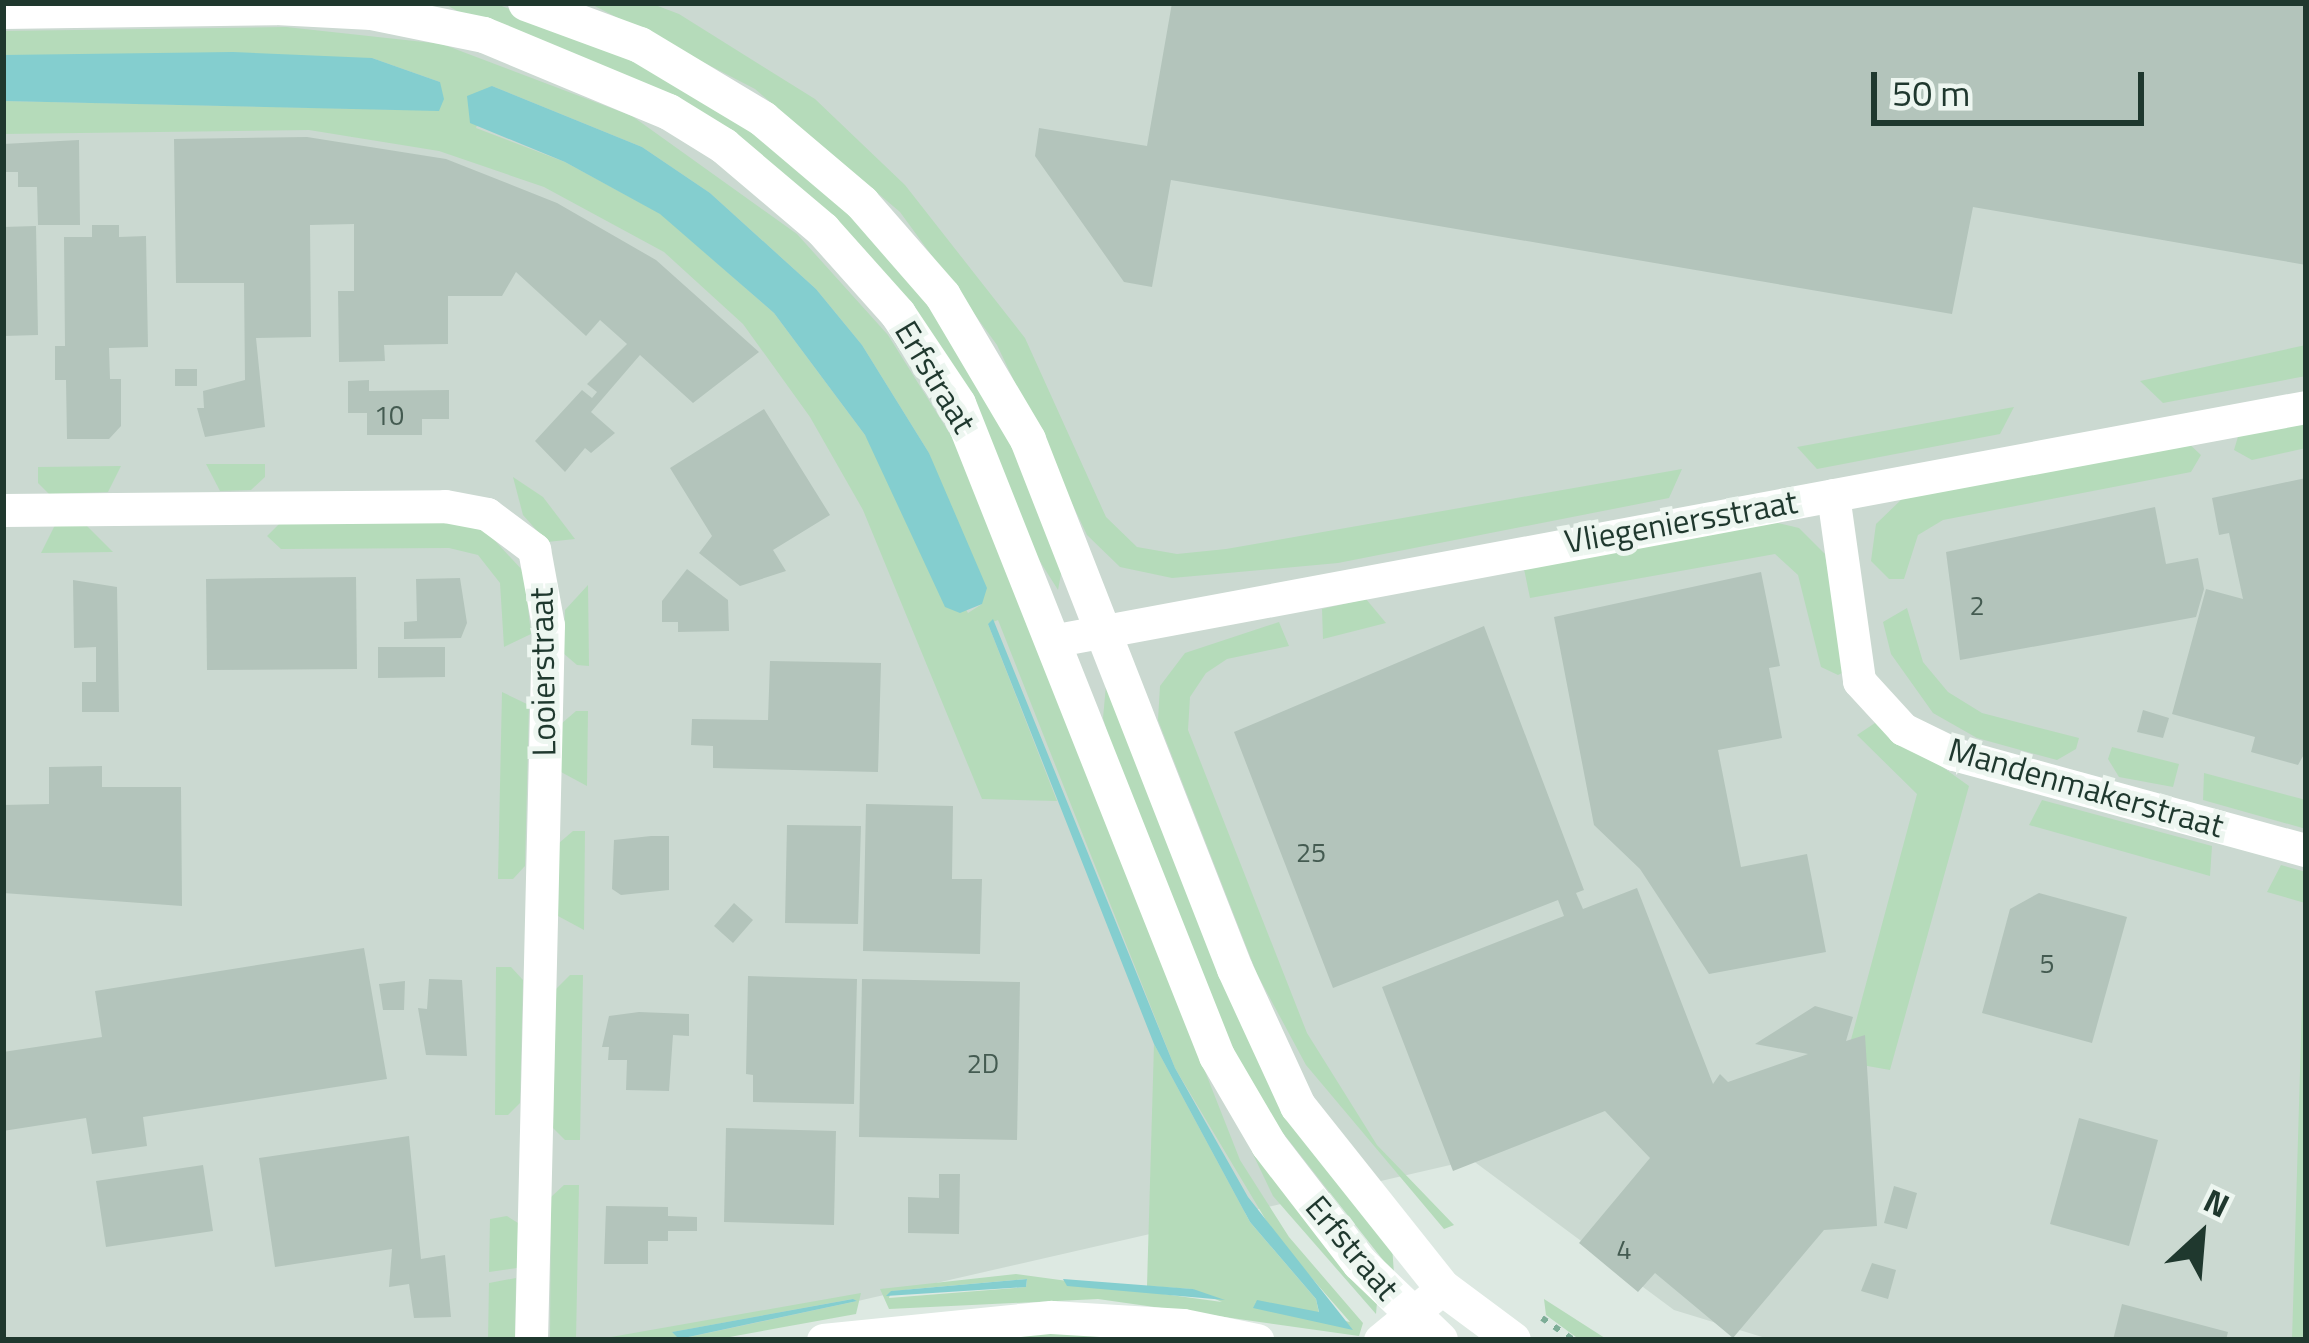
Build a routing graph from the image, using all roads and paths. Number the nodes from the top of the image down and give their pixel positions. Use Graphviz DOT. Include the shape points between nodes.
graph roads {
  1 [pos="526,3"];
  2 [pos="372,8"];
  3 [pos="3,10"];
  4 [pos="2306,406"];
  5 [pos="1833,495"];
  6 [pos="3,510"];
  7 [pos="1101,626"];
  8 [pos="1057,640"];
  9 [pos="2306,850"];
  10 [pos="1443,1288"];
  11 [pos="1426,1329"];
  12 [pos="531,1340"];
  13 [pos="823,1340"];
  14 [pos="1257,1340"];
  15 [pos="1380,1340"];
  16 [pos="1513,1340"];
  1 -- 7 [label="street, Erfstraat" via="640,45 709,82 814,160 905,248 1000,384"];
  2 -- 3 [label="street, Erfstraat"];
  2 -- 8 [label="street, Erfstraat" via="484,35 614,85 724,146 824,230 898,314 958,404"];
  4 -- 5 [label="street, Vliegeniersstraat"];
  5 -- 7 [label="street, Vliegeniersstraat"];
  5 -- 9 [label="street, Mandenmakerstraat" via="1859,681 1903,729 1954,754"];
  6 -- 12 [label="street, Looierstraat" via="445,506 487,514 534,549 548,625"];
  7 -- 8 [label="street, Vliegeniersstraat"];
  7 -- 10 [label="street, Erfstraat" via="1268,1049 1344,1172"];
  8 -- 11 [label="street, Erfstraat" via="1217,1056 1269,1145"];
  10 -- 11 [label="street"];
  10 -- 16 [label="street, Erfstraat"];
  11 -- 15 [label="street"];
  13 -- 14 [label="street" via="1051,1317 1183,1325"];
}
